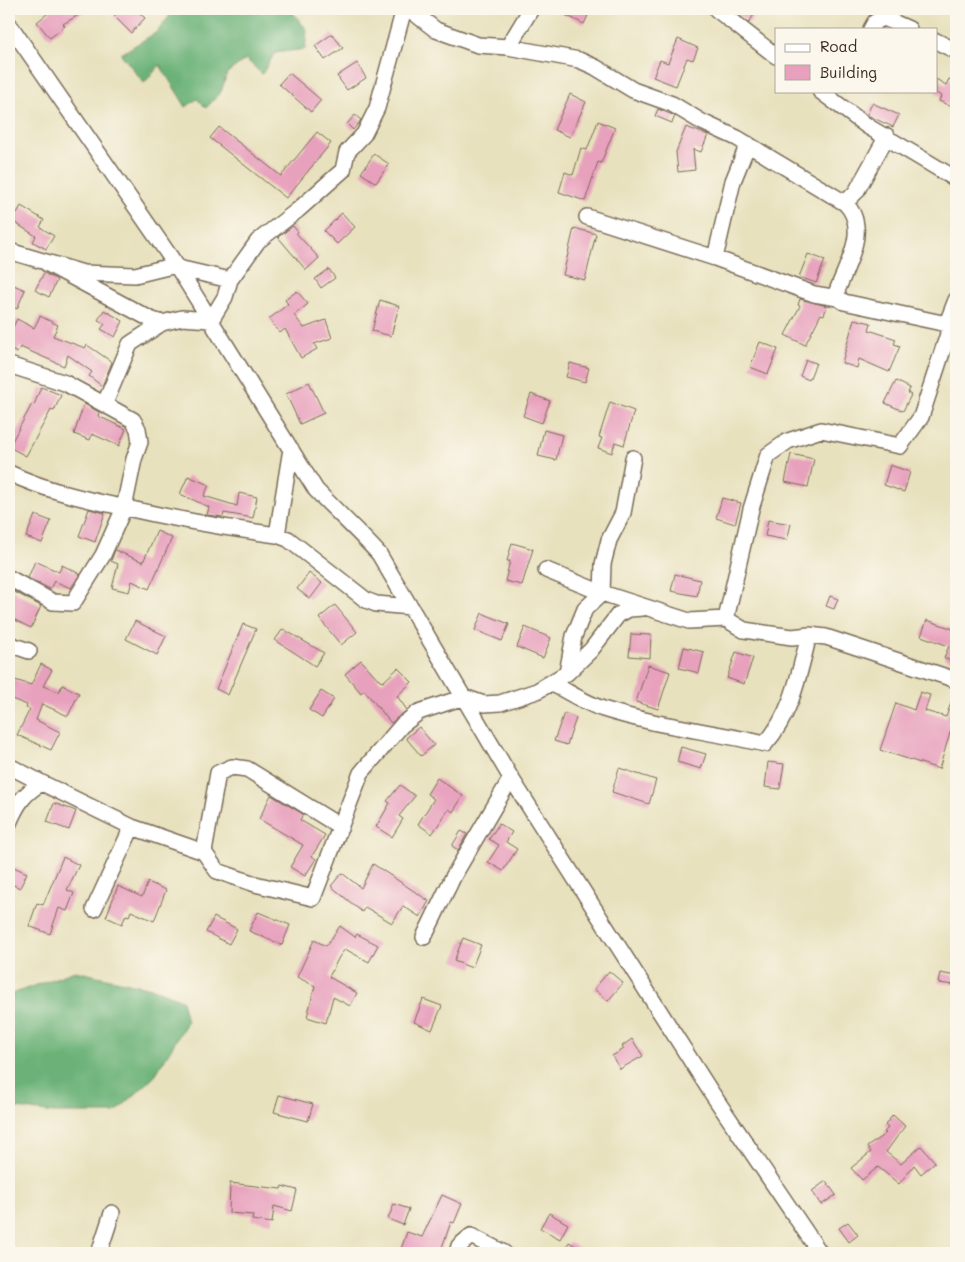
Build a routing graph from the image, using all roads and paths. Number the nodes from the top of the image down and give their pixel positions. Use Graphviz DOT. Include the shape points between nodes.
graph roads {
  1 [pos="404,9"];
  2 [pos="409,9"];
  3 [pos="532,9"];
  4 [pos="716,9"];
  5 [pos="9,24"];
  6 [pos="872,28"];
  7 [pos="907,28"];
  8 [pos="938,42"];
  9 [pos="508,47"];
  10 [pos="956,52"];
  11 [pos="775,55"];
  12 [pos="823,92"];
  13 [pos="838,97"];
  14 [pos="887,136"];
  15 [pos="748,144"];
  16 [pos="956,179"];
  17 [pos="845,203"];
  18 [pos="586,217"];
  19 [pos="9,251"];
  20 [pos="715,258"];
  21 [pos="46,263"];
  22 [pos="177,266"];
  23 [pos="230,280"];
  24 [pos="838,298"];
  25 [pos="956,300"];
  26 [pos="212,320"];
  27 [pos="162,323"];
  28 [pos="952,325"];
  29 [pos="9,365"];
  30 [pos="105,403"];
  31 [pos="291,450"];
  32 [pos="633,458"];
  33 [pos="9,473"];
  34 [pos="124,508"];
  35 [pos="277,535"];
  36 [pos="546,570"];
  37 [pos="9,578"];
  38 [pos="602,594"];
  39 [pos="411,606"];
  40 [pos="643,608"];
  41 [pos="726,619"];
  42 [pos="809,635"];
  43 [pos="9,644"];
  44 [pos="29,651"];
  45 [pos="567,674"];
  46 [pos="956,680"];
  47 [pos="551,683"];
  48 [pos="464,697"];
  49 [pos="9,766"];
  50 [pos="511,778"];
  51 [pos="42,783"];
  52 [pos="9,823"];
  53 [pos="132,827"];
  54 [pos="341,827"];
  55 [pos="204,852"];
  56 [pos="94,909"];
  57 [pos="424,937"];
  58 [pos="112,1213"];
  59 [pos="99,1253"];
  60 [pos="457,1253"];
  61 [pos="504,1253"];
  62 [pos="820,1253"];
  1 -- 23 [label="street" via="377,108 364,134 347,152 342,170 258,241"];
  2 -- 9 [label="street" via="436,30 478,45"];
  3 -- 9 [label="street"];
  4 -- 11 [label="street"];
  5 -- 22 [label="street"];
  6 -- 7 [label="street" via="875,22 884,18"];
  8 -- 10 [label="street"];
  9 -- 15 [label="street" via="579,60 633,90 672,104"];
  12 -- 13 [label="street"];
  13 -- 14 [label="street" via="867,126"];
  14 -- 16 [label="street"];
  14 -- 17 [label="street" via="856,192"];
  15 -- 17 [label="street"];
  15 -- 20 [label="street" via="732,181"];
  17 -- 24 [label="street" via="856,219 857,230 837,291"];
  18 -- 20 [label="street"];
  19 -- 21 [label="street"];
  20 -- 24 [label="street" via="814,294"];
  21 -- 22 [label="street" via="83,273 135,276"];
  21 -- 27 [label="street" via="130,310"];
  22 -- 23 [label="street"];
  22 -- 26 [label="street"];
  23 -- 26 [label="street"];
  24 -- 28 [label="street" via="884,312"];
  25 -- 28 [label="street"];
  26 -- 27 [label="street" via="182,318"];
  26 -- 31 [label="street"];
  27 -- 30 [label="street" via="130,344"];
  28 -- 41 [label="street" via="921,417 900,446 820,430 788,441 768,455 751,508"];
  29 -- 30 [label="street" via="66,383"];
  30 -- 34 [label="street" via="133,420 138,429 140,442"];
  31 -- 35 [label="street"];
  31 -- 39 [label="street" via="316,490 380,554"];
  32 -- 38 [label="street" via="623,513 609,540 603,564"];
  33 -- 34 [label="street" via="63,494"];
  34 -- 35 [label="street" via="188,522"];
  34 -- 37 [label="street" via="103,555 73,603 53,602"];
  35 -- 39 [label="street" via="366,600 376,604"];
  36 -- 38 [label="street"];
  38 -- 40 [label="street"];
  38 -- 45 [label="street" via="585,609 574,636"];
  39 -- 48 [label="street"];
  40 -- 41 [label="street" via="689,621"];
  40 -- 45 [label="street" via="629,609 618,616"];
  41 -- 42 [label="street" via="744,630 792,638"];
  42 -- 46 [label="street" via="826,637"];
  42 -- 47 [label="street" via="797,685 780,728 765,744 675,728 601,708"];
  43 -- 44 [label="street"];
  45 -- 47 [label="street"];
  47 -- 48 [label="street" via="500,703 484,704"];
  48 -- 50 [label="street"];
  48 -- 54 [label="street" via="419,712 389,739 361,773"];
  49 -- 51 [label="street"];
  50 -- 57 [label="street"];
  50 -- 62 [label="street" via="711,1092"];
  51 -- 52 [label="street" via="17,803"];
  51 -- 53 [label="street"];
  53 -- 55 [label="street"];
  53 -- 56 [label="street"];
  54 -- 55 [label="street" via="313,898 217,871"];
  54 -- 55 [label="street" via="247,769 232,767 218,774"];
  58 -- 59 [label="street"];
  60 -- 61 [label="street" via="459,1246 471,1236"];
}
